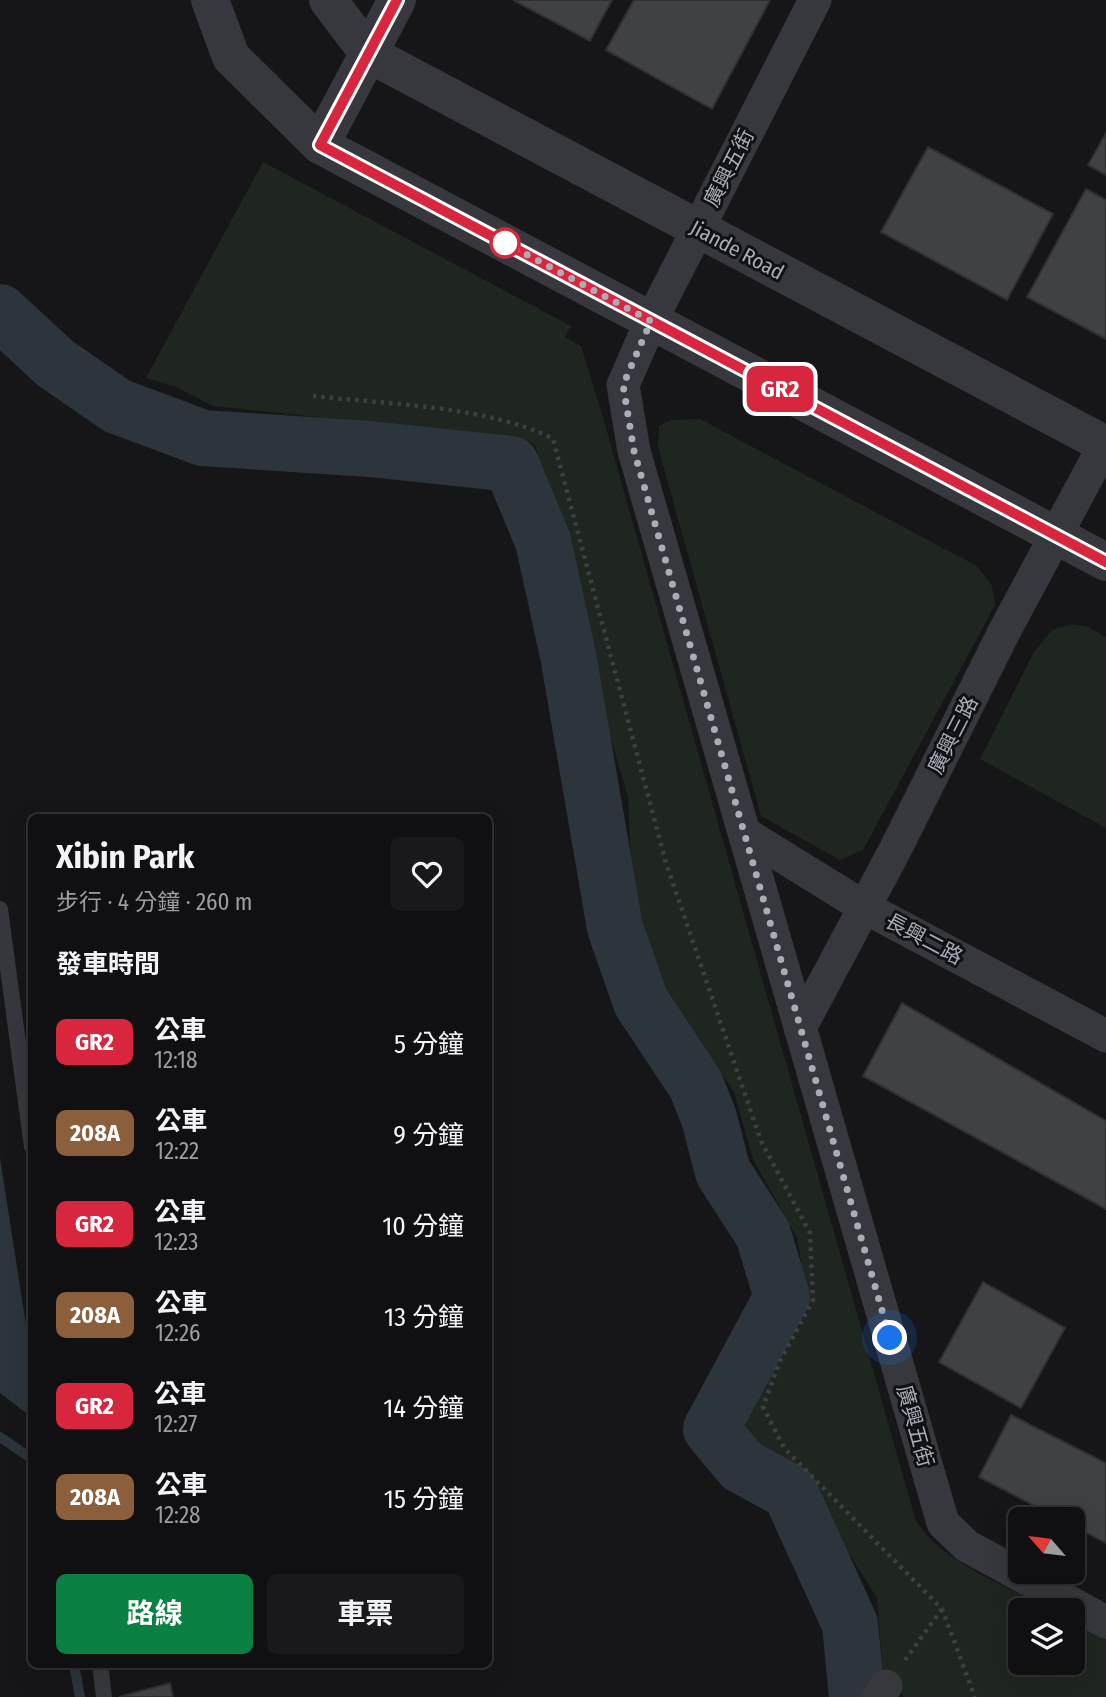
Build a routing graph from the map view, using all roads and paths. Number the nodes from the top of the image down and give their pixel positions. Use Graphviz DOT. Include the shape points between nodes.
graph roads {
  1 [pos="210,0"];
  2 [pos="328,0"];
  3 [pos="397,0"];
  4 [pos="815,0"];
  5 [pos="369,54"];
  6 [pos="320,145"];
  7 [pos="698,229"];
  8 [pos="651,321"];
  9 [pos="313,396"];
  10 [pos="1106,444"];
  11 [pos="1056,535"];
  12 [pos="1106,562"];
  13 [pos="746,834"];
  14 [pos="864,907"];
  15 [pos="0,909"];
  16 [pos="800,1028"];
  17 [pos="1106,1036"];
  18 [pos="28,1117"];
  19 [pos="942,1609"];
  20 [pos="1106,1622"];
  21 [pos="100,1668"];
  22 [pos="882,1692"];
  23 [pos="104,1697"];
  24 [pos="975,1697"];
  1 -- 6 [label="street" via="231,57"];
  2 -- 5 [label="street"];
  3 -- 5 [label="street"];
  4 -- 7 [label="street, 廣興五街"];
  5 -- 6 [label="street"];
  5 -- 7 [label="street, Jiande Road"];
  6 -- 8 [label="street"];
  7 -- 8 [label="street, 廣興五街"];
  7 -- 10 [label="street, Jiande Road"];
  8 -- 11 [label="street"];
  8 -- 13 [label="street, 廣興五街" via="623,385 634,451"];
  9 -- 19 [label="path" via="457,413 528,426 553,439 666,863 761,1141 810,1233 813,1300 779,1363 764,1407 784,1448"];
  10 -- 11 [label="street, 廣興三路"];
  11 -- 12 [label="street"];
  11 -- 14 [label="street, 廣興三路"];
  13 -- 14 [label="street, 長興二路"];
  13 -- 16 [label="street, 廣興五街"];
  14 -- 16 [label="street, 廣興三路"];
  14 -- 17 [label="street, 長興二路"];
  15 -- 18 [label="lane"];
  16 -- 20 [label="street, 廣興五街" via="943,1523 967,1546"];
  19 -- 22 [label="path"];
  19 -- 24 [label="path"];
  21 -- 23 [label="lane"];
}
